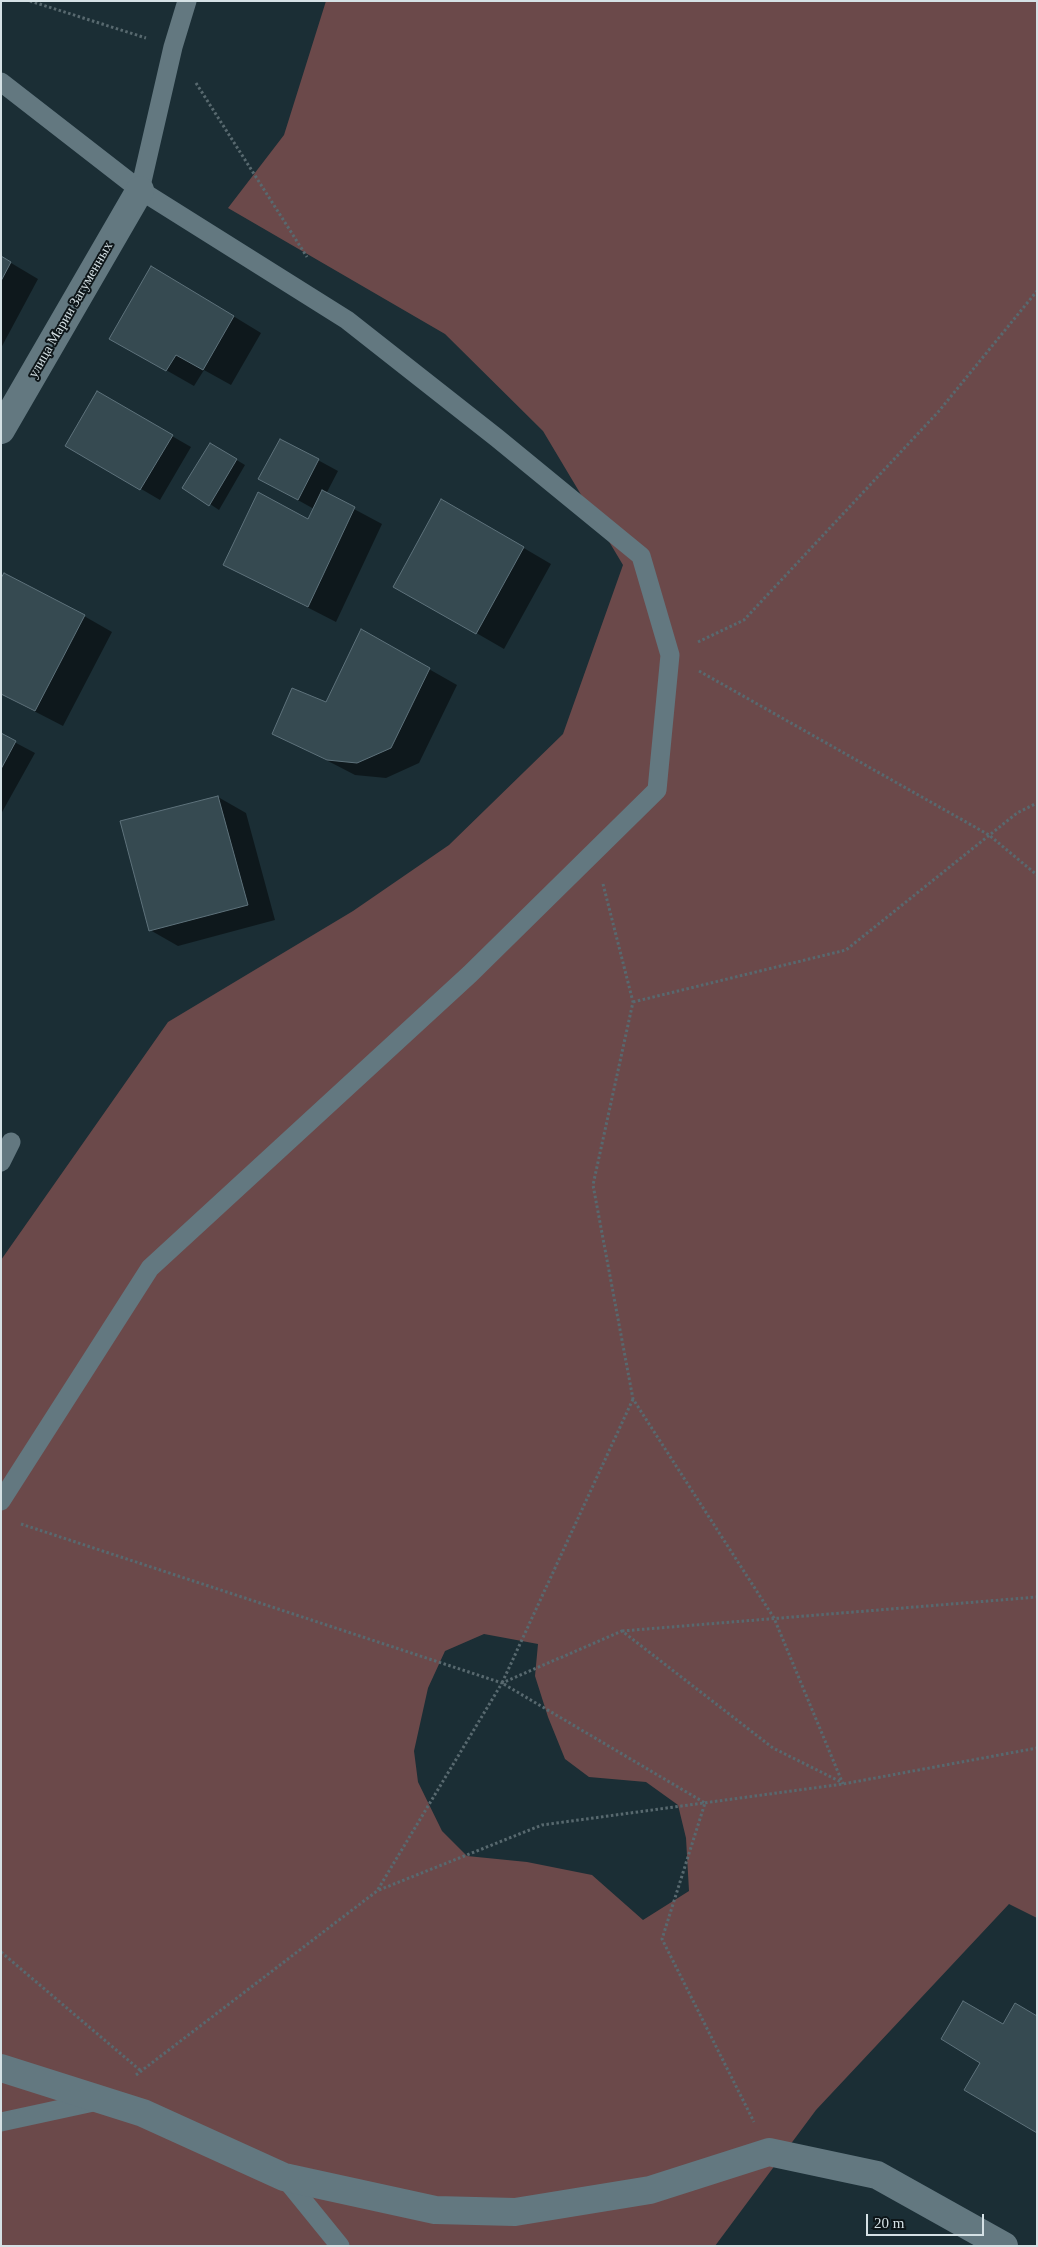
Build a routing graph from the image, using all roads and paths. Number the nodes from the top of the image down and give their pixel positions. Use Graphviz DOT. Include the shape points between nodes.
graph roads {
  1 [pos="30,1"];
  2 [pos="187,1"];
  3 [pos="173,47"];
  4 [pos="1,82"];
  5 [pos="140,190"];
  6 [pos="310,262"];
  7 [pos="1037,291"];
  8 [pos="1,430"];
  9 [pos="670,655"];
  10 [pos="1037,803"];
  11 [pos="990,835"];
  12 [pos="594,852"];
  13 [pos="1037,875"];
  14 [pos="633,1002"];
  15 [pos="11,1142"];
  16 [pos="1,1162"];
  17 [pos="633,1398"];
  18 [pos="1,1501"];
  19 [pos="20,1523"];
  20 [pos="1037,1597"];
  21 [pos="774,1618"];
  22 [pos="622,1631"];
  23 [pos="502,1683"];
  24 [pos="1037,1748"];
  25 [pos="843,1784"];
  26 [pos="705,1803"];
  27 [pos="377,1891"];
  28 [pos="1,1952"];
  29 [pos="1,2068"];
  30 [pos="98,2101"];
  31 [pos="1,2122"];
  32 [pos="769,2152"];
  33 [pos="284,2176"];
  34 [pos="340,2246"];
  35 [pos="1004,2246"];
  1 -- 3 [label="path"];
  2 -- 3 [label="lane"];
  3 -- 5 [label="lane"];
  3 -- 6 [label="path"];
  4 -- 5 [label="lane"];
  5 -- 8 [label="street, улица Марии Загуменных"];
  5 -- 9 [label="lane" via="347,320 641,556"];
  7 -- 9 [label="path" via="939,410 744,620"];
  9 -- 11 [label="path"];
  9 -- 12 [label="lane" via="657,790"];
  10 -- 11 [label="path" via="1017,813"];
  11 -- 13 [label="path"];
  11 -- 14 [label="path" via="846,950"];
  12 -- 14 [label="path"];
  12 -- 18 [label="lane" via="470,974 150,1268"];
  14 -- 17 [label="path" via="593,1186"];
  15 -- 16 [label="lane"];
  17 -- 21 [label="path"];
  17 -- 23 [label="path"];
  19 -- 23 [label="path"];
  20 -- 21 [label="path"];
  21 -- 22 [label="path"];
  21 -- 25 [label="path"];
  22 -- 23 [label="path"];
  22 -- 25 [label="path" via="773,1748"];
  23 -- 26 [label="path"];
  23 -- 27 [label="path"];
  24 -- 25 [label="path"];
  25 -- 26 [label="path"];
  26 -- 27 [label="path" via="542,1825"];
  26 -- 32 [label="path" via="662,1939"];
  27 -- 28 [label="path" via="142,2071"];
  29 -- 30 [label="street"];
  30 -- 31 [label="lane"];
  30 -- 33 [label="street" via="143,2114"];
  32 -- 33 [label="street" via="650,2190 515,2212 435,2210"];
  32 -- 35 [label="street" via="877,2175"];
  33 -- 34 [label="lane"];
}
